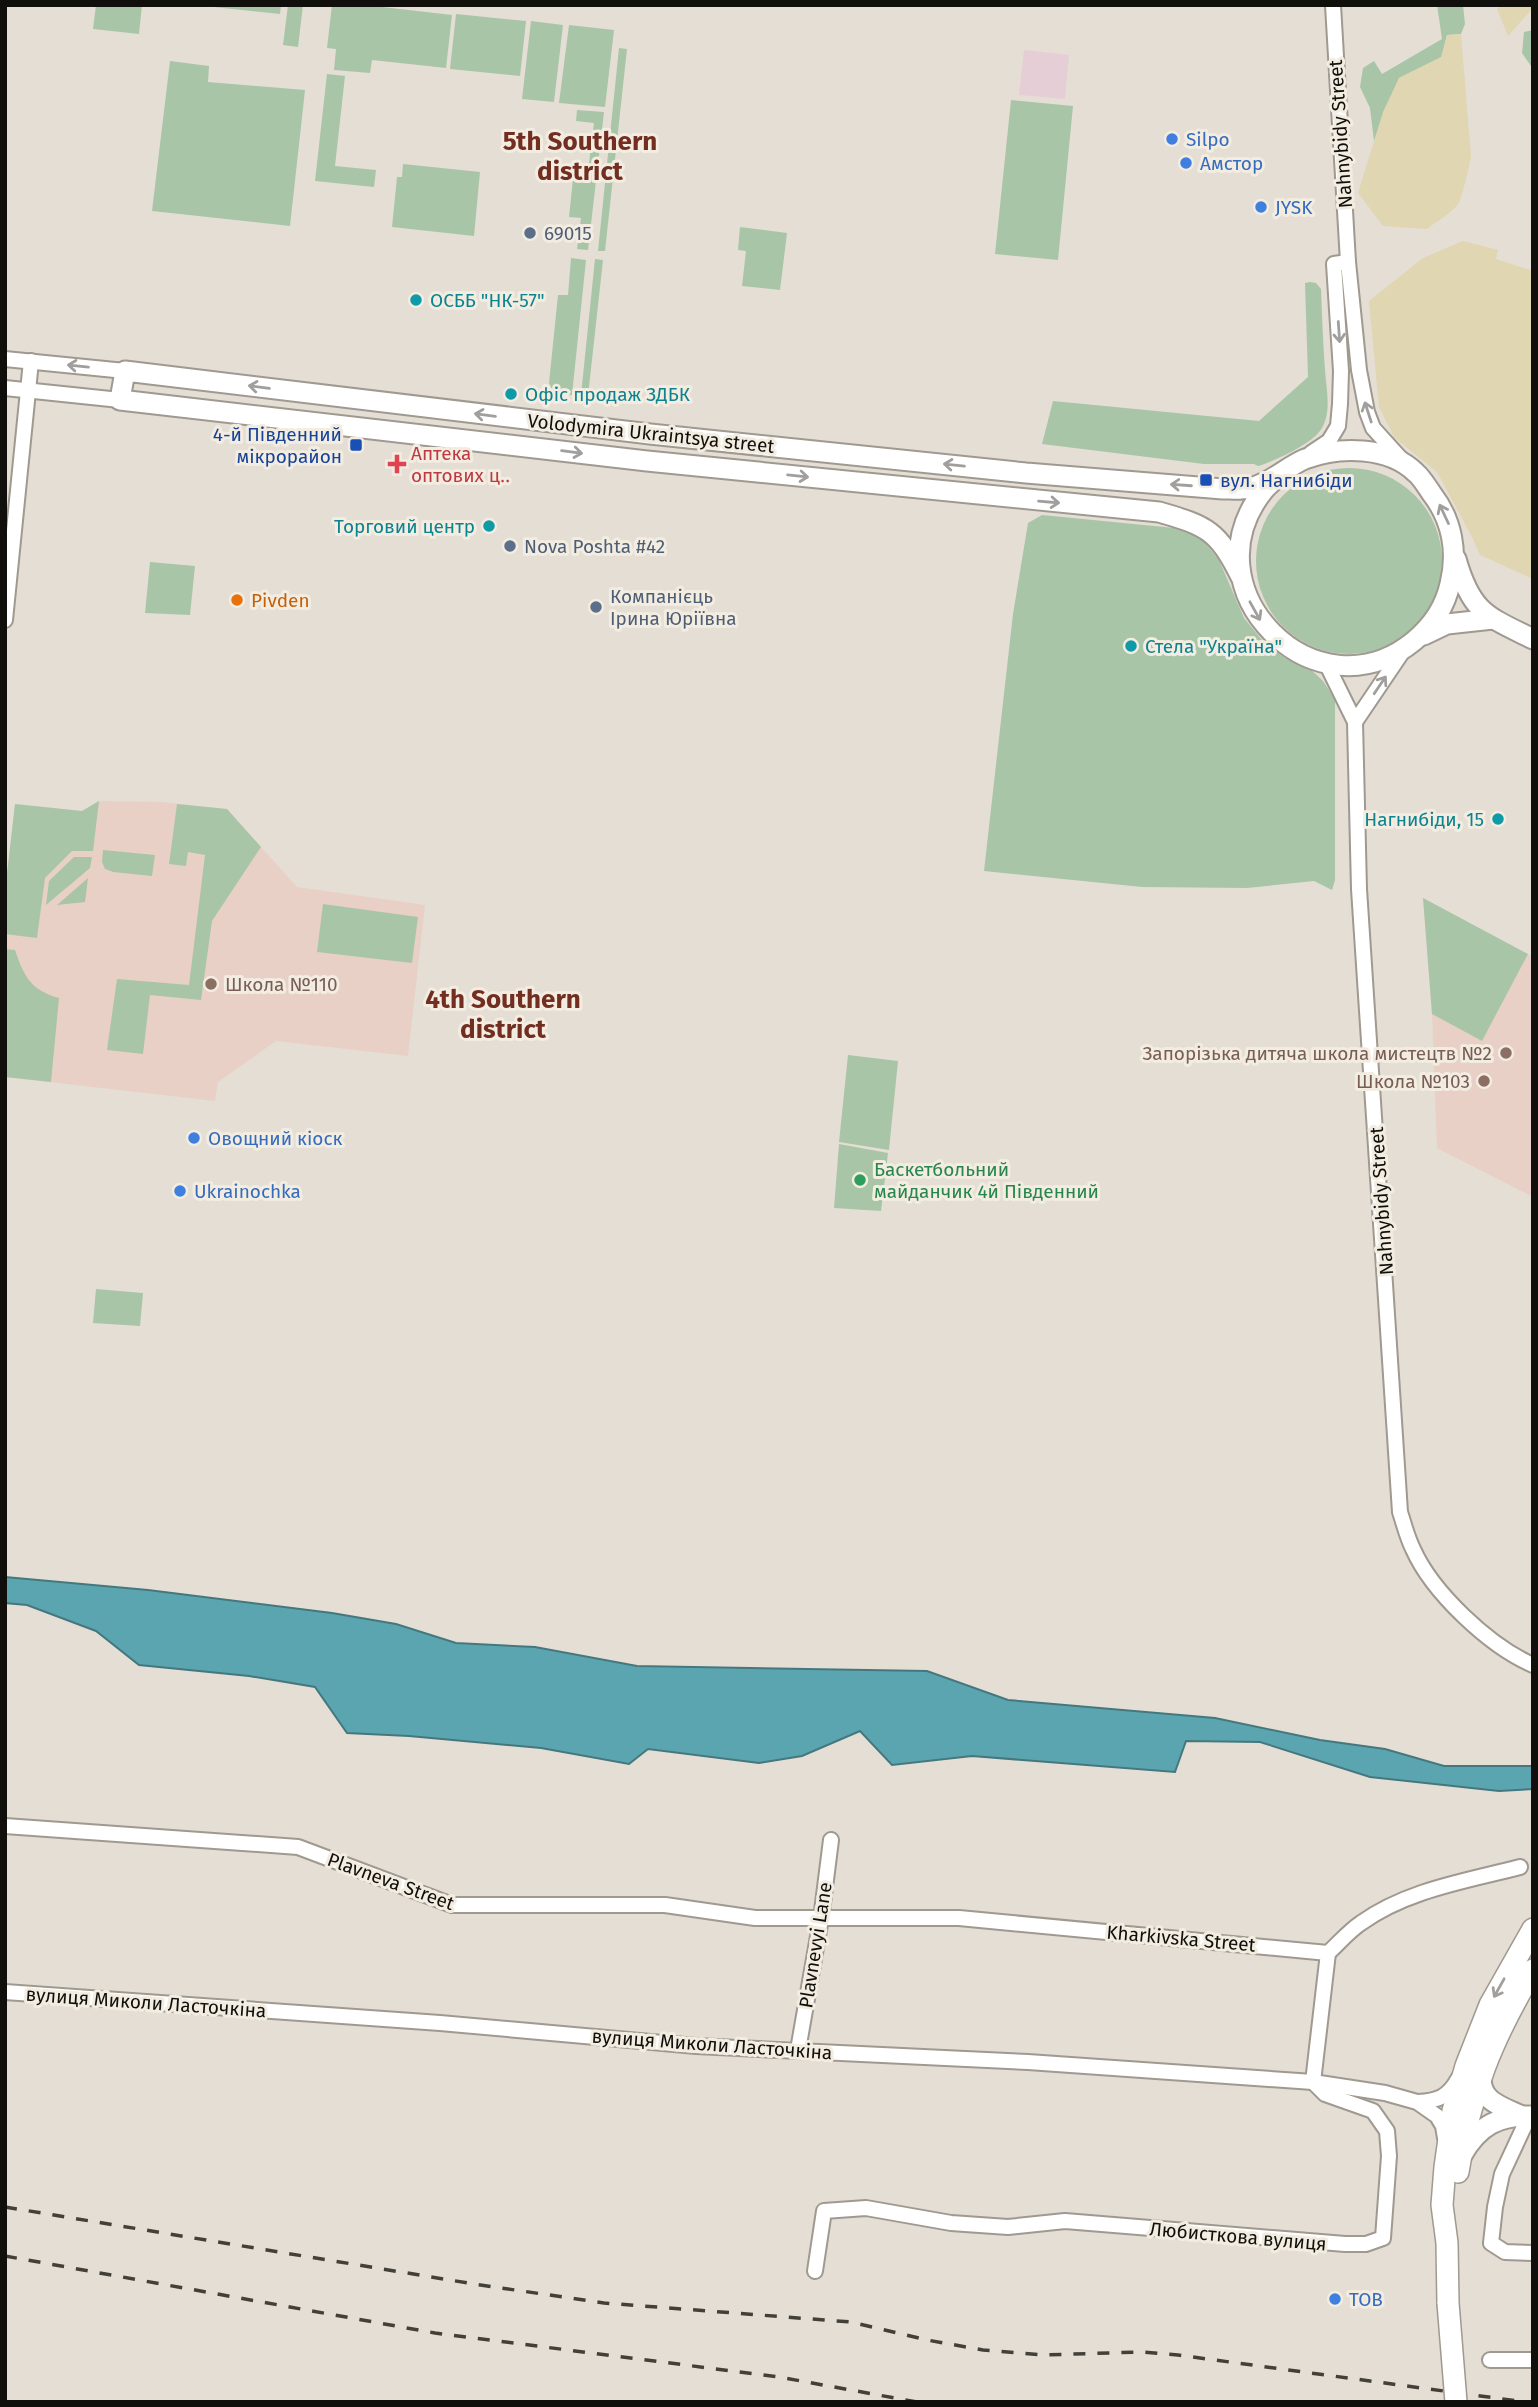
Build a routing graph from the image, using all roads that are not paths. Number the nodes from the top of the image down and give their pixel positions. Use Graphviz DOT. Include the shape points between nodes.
graph roads {
  1 [pos="1333,5"];
  2 [pos="1341,263"];
  3 [pos="5,359"];
  4 [pos="31,361"];
  5 [pos="125,371"];
  6 [pos="5,388"];
  7 [pos="28,389"];
  8 [pos="120,400"];
  9 [pos="1292,466"];
  10 [pos="1408,466"];
  11 [pos="1454,551"];
  12 [pos="1241,577"];
  13 [pos="1493,619"];
  14 [pos="5,620"];
  15 [pos="1533,639"];
  16 [pos="1405,648"];
  17 [pos="1326,663"];
  18 [pos="1355,722"];
  19 [pos="1533,1665"];
  20 [pos="5,1826"];
  21 [pos="831,1840"];
  22 [pos="1520,1867"];
  23 [pos="821,1919"];
  24 [pos="1533,1929"];
  25 [pos="1328,1953"];
  26 [pos="1533,1970"];
  27 [pos="5,1992"];
  28 [pos="798,2050"];
  29 [pos="1473,2068"];
  30 [pos="1313,2082"];
  31 [pos="1417,2102"];
  32 [pos="1528,2116"];
  33 [pos="1453,2153"];
  34 [pos="1533,2253"];
  35 [pos="815,2271"];
  36 [pos="1490,2360"];
  37 [pos="1533,2360"];
  38 [pos="1456,2402"];
  1 -- 2 [label="street, Nahnybidy Street"];
  2 -- 9 [label="street, Nahnybidy Street, one-way" via="1338,426 1329,442"];
  10 -- 2 [label="street, Nahnybidy Street, one-way" via="1373,428 1367,412"];
  3 -- 4 [label="street, Volodymira Ukraintsya street"];
  5 -- 4 [label="street, Volodymira Ukraintsya street, one-way"];
  4 -- 7 [label="street"];
  5 -- 8 [label="street"];
  9 -- 5 [label="street, Volodymira Ukraintsya street, one-way" via="1249,489 1055,476 650,434"];
  6 -- 7 [label="street, Volodymira Ukraintsya street"];
  7 -- 8 [label="street, Volodymira Ukraintsya street"];
  7 -- 14 [label="street"];
  8 -- 12 [label="street, Volodymira Ukraintsya street, one-way" via="636,460 1159,512 1211,532 1228,551"];
  9 -- 10 [label="street, Volodymira Ukraintsya street" via="1325,453 1346,451 1385,456"];
  9 -- 12 [label="street, Volodymira Ukraintsya street" via="1265,489 1254,506 1244,532"];
  11 -- 10 [label="street, Volodymira Ukraintsya street, one-way" via="1440,503"];
  11 -- 13 [label="street, Volodymira Ukraintsya street" via="1465,587"];
  11 -- 16 [label="street, Volodymira Ukraintsya street" via="1448,593 1438,614"];
  12 -- 17 [label="street, Volodymira Ukraintsya street, one-way" via="1258,617 1276,638 1299,654"];
  13 -- 15 [label="street, Volodymira Ukraintsya street"];
  13 -- 16 [label="street, Volodymira Ukraintsya street" via="1447,624"];
  16 -- 17 [label="street, Volodymira Ukraintsya street" via="1380,660"];
  18 -- 16 [label="street, one-way"];
  17 -- 18 [label="street, Nahnybidy Street"];
  18 -- 19 [label="street, Nahnybidy Street" via="1359,889 1400,1512 1413,1550 1437,1588 1498,1644"];
  20 -- 23 [label="street, Plavneva Street" via="298,1847 452,1905 677,1905 755,1918"];
  21 -- 23 [label="street, Plavnevyi Lane"];
  22 -- 25 [label="street" via="1393,1904 1361,1923"];
  23 -- 25 [label="street, Kharkivska Street" via="959,1918"];
  23 -- 28 [label="street, Plavnevyi Lane"];
  24 -- 29 [label="main road, one-way" via="1490,2005"];
  25 -- 30 [label="street"];
  26 -- 29 [label="main road"];
  27 -- 28 [label="street, вулиця Миколи Ласточкіна"];
  28 -- 30 [label="street, вулиця Миколи Ласточкіна"];
  29 -- 31 [label="street" via="1443,2098"];
  29 -- 32 [label="street" via="1485,2095"];
  29 -- 33 [label="main road" via="1469,2113"];
  30 -- 31 [label="street, вулиця Миколи Ласточкіна"];
  30 -- 35 [label="street, Любисткова вулиця" via="1325,2094 1373,2111 1387,2131 1383,2238 1366,2244 1311,2243 1065,2221 1008,2227 951,2223 866,2208 824,2211"];
  31 -- 33 [label="street, вулиця Миколи Ласточкіна" via="1437,2116"];
  32 -- 33 [label="street" via="1506,2118 1478,2131"];
  32 -- 34 [label="street" via="1502,2174 1491,2243 1505,2252"];
  33 -- 38 [label="main road, bridge" via="1447,2243"];
  36 -- 37 [label="street"];
}
